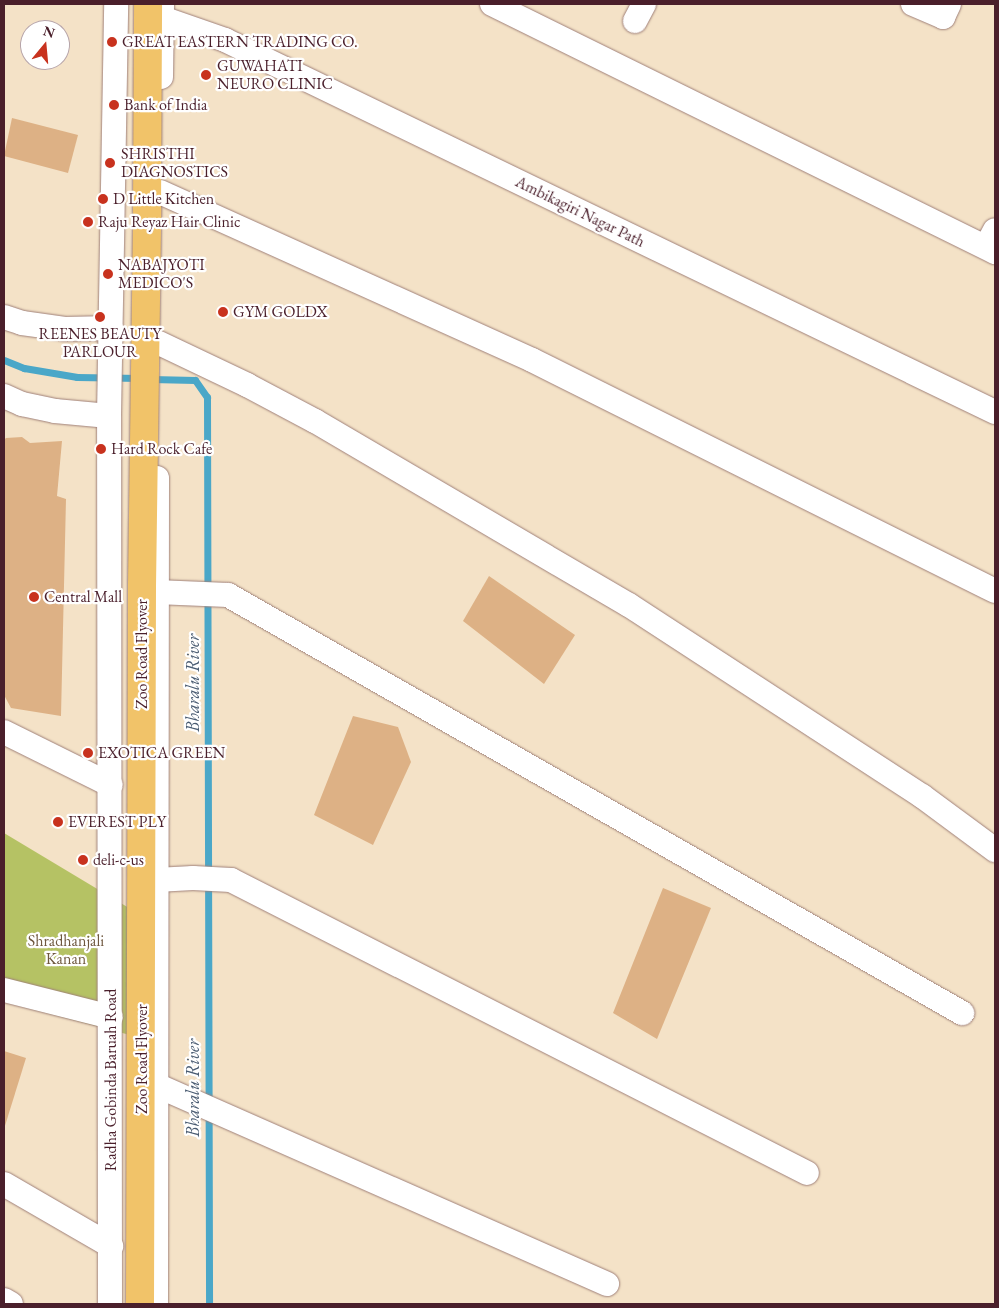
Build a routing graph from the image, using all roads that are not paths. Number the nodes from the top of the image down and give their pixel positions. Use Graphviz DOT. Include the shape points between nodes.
graph roads {
  1 [pos="116,4"];
  2 [pos="131,4"];
  3 [pos="492,4"];
  4 [pos="913,4"];
  5 [pos="949,4"];
  6 [pos="157,9"];
  7 [pos="160,192"];
  8 [pos="992,243"];
  9 [pos="4,317"];
  10 [pos="111,339"];
  11 [pos="159,350"];
  12 [pos="4,396"];
  13 [pos="110,411"];
  14 [pos="995,412"];
  15 [pos="995,591"];
  16 [pos="156,592"];
  17 [pos="4,732"];
  18 [pos="111,784"];
  19 [pos="995,850"];
  20 [pos="156,880"];
  21 [pos="4,990"];
  22 [pos="962,1013"];
  23 [pos="111,1017"];
  24 [pos="156,1086"];
  25 [pos="807,1173"];
  26 [pos="4,1184"];
  27 [pos="111,1246"];
  28 [pos="607,1284"];
  29 [pos="4,1300"];
  30 [pos="11,1304"];
  31 [pos="110,1304"];
  32 [pos="123,1304"];
  33 [pos="140,1304"];
  34 [pos="156,1304"];
  1 -- 10 [label="street, Radha Gobinda Baruah Road"];
  2 -- 32 [label="main road, Zoo Road Flyover"];
  3 -- 8 [label="street"];
  4 -- 5 [label="street" via="943,17"];
  6 -- 7 [label="street"];
  6 -- 14 [label="street, Ambikagiri Nagar Path"];
  6 -- 33 [label="main road, Zoo Road Flyover" via="147,219 142,596"];
  7 -- 11 [label="street"];
  7 -- 15 [label="street" via="532,360"];
  9 -- 10 [label="street"];
  10 -- 13 [label="street, Radha Gobinda Baruah Road"];
  11 -- 16 [label="street"];
  11 -- 19 [label="street" via="247,384 628,605 922,796"];
  12 -- 13 [label="street" via="54,411"];
  13 -- 18 [label="street, Radha Gobinda Baruah Road"];
  16 -- 20 [label="street"];
  16 -- 22 [label="street" via="228,595"];
  17 -- 18 [label="street"];
  18 -- 23 [label="street, Radha Gobinda Baruah Road"];
  20 -- 24 [label="street"];
  20 -- 25 [label="street" via="231,880"];
  21 -- 23 [label="street"];
  23 -- 27 [label="street, Radha Gobinda Baruah Road"];
  24 -- 28 [label="street"];
  24 -- 34 [label="street"];
  26 -- 27 [label="street"];
  27 -- 31 [label="street, Radha Gobinda Baruah Road"];
  29 -- 30 [label="street"];
}
